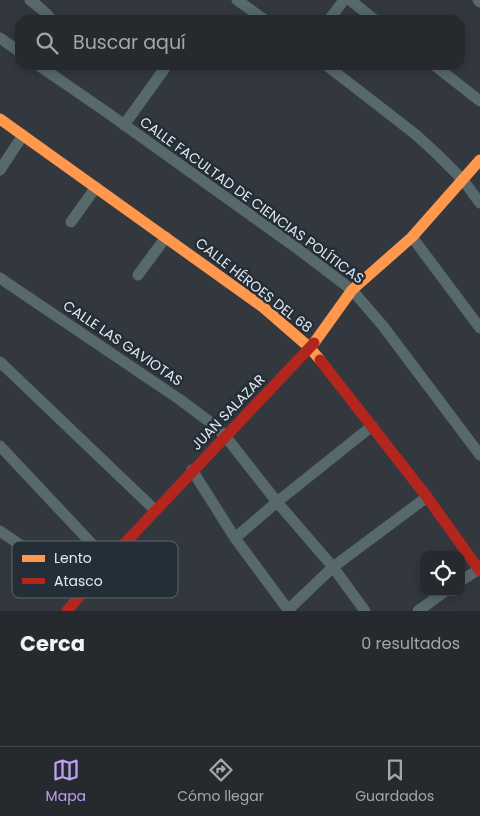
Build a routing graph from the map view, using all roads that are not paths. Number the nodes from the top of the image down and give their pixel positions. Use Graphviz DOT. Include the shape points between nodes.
graph roads {
  1 [pos="237,0"];
  2 [pos="344,0"];
  3 [pos="350,0"];
  4 [pos="36,2"];
  5 [pos="48,15"];
  6 [pos="258,15"];
  7 [pos="333,15"];
  8 [pos="369,15"];
  9 [pos="0,38"];
  10 [pos="15,48"];
  11 [pos="45,70"];
  12 [pos="163,70"];
  13 [pos="332,70"];
  14 [pos="440,70"];
  15 [pos="480,101"];
  16 [pos="0,119"];
  17 [pos="124,125"];
  18 [pos="23,135"];
  19 [pos="480,160"];
  20 [pos="0,170"];
  21 [pos="463,180"];
  22 [pos="96,187"];
  23 [pos="480,203"];
  24 [pos="71,222"];
  25 [pos="166,237"];
  26 [pos="412,237"];
  27 [pos="138,275"];
  28 [pos="0,278"];
  29 [pos="352,290"];
  30 [pos="480,328"];
  31 [pos="310,348"];
  32 [pos="0,362"];
  33 [pos="372,426"];
  34 [pos="226,437"];
  35 [pos="0,446"];
  36 [pos="480,455"];
  37 [pos="192,470"];
  38 [pos="427,497"];
  39 [pos="277,502"];
  40 [pos="155,510"];
  41 [pos="0,531"];
  42 [pos="235,538"];
  43 [pos="15,541"];
  44 [pos="89,541"];
  45 [pos="126,541"];
  46 [pos="333,567"];
  47 [pos="479,570"];
  48 [pos="465,578"];
  49 [pos="439,596"];
  50 [pos="78,598"];
  51 [pos="288,610"];
  52 [pos="67,611"];
  53 [pos="365,611"];
  54 [pos="418,611"];
  1 -- 6 [label="street"];
  2 -- 7 [label="street"];
  3 -- 8 [label="street"];
  4 -- 5 [label="street"];
  9 -- 10 [label="street"];
  11 -- 17 [label="street, CALLE FACULTAD DE CIENCIAS POLÍTICAS"];
  12 -- 17 [label="street"];
  13 -- 21 [label="street" via="414,134"];
  14 -- 15 [label="street"];
  16 -- 18 [label="street, CALLE HÉROES DEL 68"];
  17 -- 29 [label="street, CALLE FACULTAD DE CIENCIAS POLÍTICAS"];
  18 -- 20 [label="street"];
  18 -- 22 [label="street, CALLE HÉROES DEL 68"];
  19 -- 21 [label="street, JUAN SALAZAR"];
  21 -- 23 [label="street"];
  21 -- 26 [label="street, JUAN SALAZAR"];
  22 -- 24 [label="street"];
  22 -- 25 [label="street, CALLE HÉROES DEL 68"];
  25 -- 27 [label="street"];
  25 -- 31 [label="street, CALLE HÉROES DEL 68" via="264,308"];
  26 -- 29 [label="street, JUAN SALAZAR"];
  26 -- 30 [label="street"];
  28 -- 34 [label="street, CALLE LAS GAVIOTAS" via="179,399"];
  29 -- 31 [label="street, JUAN SALAZAR"];
  29 -- 36 [label="street, CALLE FACULTAD DE CIENCIAS POLÍTICAS"];
  31 -- 33 [label="street, CALLE HÉROES DEL 68"];
  31 -- 34 [label="street, JUAN SALAZAR"];
  32 -- 40 [label="street"];
  33 -- 38 [label="street, CALLE HÉROES DEL 68"];
  33 -- 39 [label="street"];
  34 -- 37 [label="street, JUAN SALAZAR"];
  34 -- 39 [label="street, CALLE LAS GAVIOTAS"];
  35 -- 44 [label="street"];
  37 -- 40 [label="street, JUAN SALAZAR"];
  37 -- 42 [label="street"];
  38 -- 46 [label="street"];
  38 -- 47 [label="street, CALLE HÉROES DEL 68"];
  39 -- 42 [label="street"];
  39 -- 46 [label="street, CALLE LAS GAVIOTAS"];
  40 -- 45 [label="street, JUAN SALAZAR"];
  41 -- 43 [label="street"];
  42 -- 51 [label="street"];
  46 -- 51 [label="street"];
  46 -- 53 [label="street, CALLE LAS GAVIOTAS"];
  47 -- 48 [label="street"];
  49 -- 54 [label="street"];
  50 -- 52 [label="street, JUAN SALAZAR"];
}
